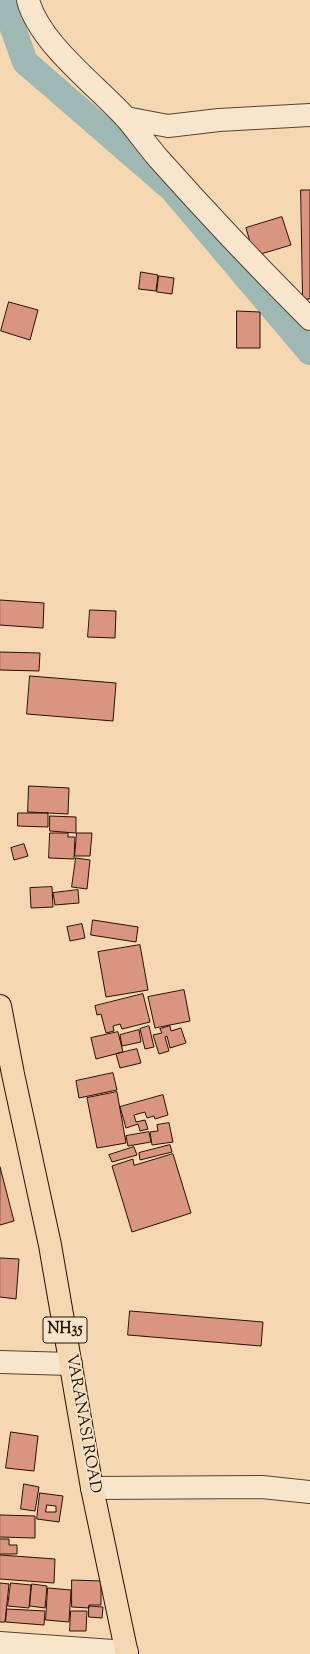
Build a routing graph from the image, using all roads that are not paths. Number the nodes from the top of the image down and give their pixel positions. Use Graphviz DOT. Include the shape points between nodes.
graph roads {
  1 [pos="28,0"];
  2 [pos="310,115"];
  3 [pos="126,118"];
  4 [pos="310,319"];
  5 [pos="0,1006"];
  6 [pos="0,1362"];
  7 [pos="71,1364"];
  8 [pos="92,1488"];
  9 [pos="310,1492"];
  10 [pos="0,1643"];
  11 [pos="127,1653"];
  1 -- 3 [label="street" via="46,37"];
  2 -- 3 [label="street" via="219,120 168,126"];
  3 -- 4 [label="street" via="163,163"];
  5 -- 7 [label="highway, VARANASI ROAD / NH35" via="50,1245"];
  6 -- 7 [label="street"];
  7 -- 8 [label="highway, VARANASI ROAD / NH35"];
  8 -- 9 [label="street" via="262,1487"];
  8 -- 11 [label="highway, VARANASI ROAD / NH35"];
  10 -- 11 [label="street"];
}
